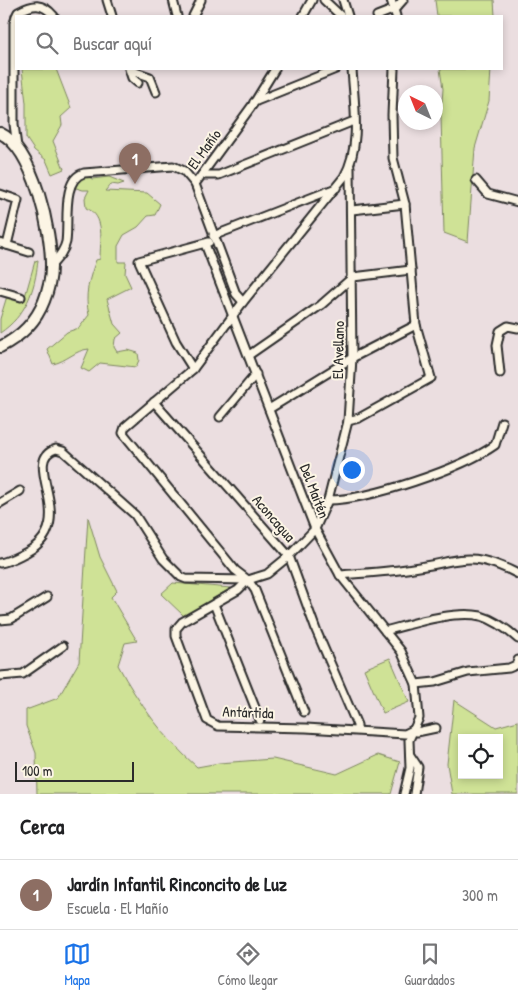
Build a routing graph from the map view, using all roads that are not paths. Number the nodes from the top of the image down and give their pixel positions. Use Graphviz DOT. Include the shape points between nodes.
graph roads {
  1 [pos="107,0"];
  2 [pos="173,0"];
  3 [pos="201,0"];
  4 [pos="312,0"];
  5 [pos="324,0"];
  6 [pos="343,0"];
  7 [pos="391,0"];
  8 [pos="403,0"];
  9 [pos="395,12"];
  10 [pos="16,15"];
  11 [pos="53,15"];
  12 [pos="112,15"];
  13 [pos="177,15"];
  14 [pos="194,15"];
  15 [pos="304,15"];
  16 [pos="340,15"];
  17 [pos="348,15"];
  18 [pos="382,15"];
  19 [pos="15,20"];
  20 [pos="130,70"];
  21 [pos="132,70"];
  22 [pos="274,70"];
  23 [pos="334,70"];
  24 [pos="352,70"];
  25 [pos="394,70"];
  26 [pos="138,83"];
  27 [pos="156,92"];
  28 [pos="254,103"];
  29 [pos="354,120"];
  30 [pos="0,133"];
  31 [pos="17,147"];
  32 [pos="350,167"];
  33 [pos="202,175"];
  34 [pos="476,180"];
  35 [pos="195,184"];
  36 [pos="336,188"];
  37 [pos="0,194"];
  38 [pos="518,202"];
  39 [pos="405,204"];
  40 [pos="352,210"];
  41 [pos="213,238"];
  42 [pos="205,244"];
  43 [pos="3,245"];
  44 [pos="30,252"];
  45 [pos="51,266"];
  46 [pos="411,270"];
  47 [pos="353,277"];
  48 [pos="0,291"];
  49 [pos="21,297"];
  50 [pos="243,302"];
  51 [pos="232,317"];
  52 [pos="416,325"];
  53 [pos="518,328"];
  54 [pos="0,347"];
  55 [pos="249,355"];
  56 [pos="352,358"];
  57 [pos="192,370"];
  58 [pos="500,373"];
  59 [pos="256,374"];
  60 [pos="154,402"];
  61 [pos="270,409"];
  62 [pos="220,416"];
  63 [pos="348,420"];
  64 [pos="502,422"];
  65 [pos="20,492"];
  66 [pos="328,500"];
  67 [pos="0,503"];
  68 [pos="315,529"];
  69 [pos="290,556"];
  70 [pos="0,563"];
  71 [pos="518,573"];
  72 [pos="340,575"];
  73 [pos="248,580"];
  74 [pos="47,597"];
  75 [pos="214,604"];
  76 [pos="0,620"];
  77 [pos="385,631"];
  78 [pos="518,639"];
  79 [pos="63,646"];
  80 [pos="518,660"];
  81 [pos="0,676"];
  82 [pos="416,684"];
  83 [pos="304,712"];
  84 [pos="260,720"];
  85 [pos="436,728"];
  86 [pos="357,730"];
  87 [pos="413,730"];
  88 [pos="410,754"];
  89 [pos="404,794"];
  90 [pos="414,794"];
  1 -- 12 [label="street"];
  2 -- 13 [label="street"];
  3 -- 14 [label="street"];
  4 -- 15 [label="street"];
  5 -- 16 [label="street"];
  6 -- 17 [label="street"];
  7 -- 9 [label="street"];
  8 -- 9 [label="street"];
  9 -- 18 [label="street"];
  10 -- 11 [label="street" via="32,4 42,6"];
  19 -- 31 [label="street" via="14,124"];
  20 -- 26 [label="street" via="132,78"];
  21 -- 27 [label="street" via="150,77"];
  22 -- 28 [label="street, El Mañío"];
  23 -- 28 [label="street"];
  24 -- 29 [label="street, El Avellano"];
  25 -- 39 [label="street" via="393,158"];
  28 -- 33 [label="street, El Mañío"];
  29 -- 32 [label="street, El Avellano" via="355,144"];
  29 -- 33 [label="street" via="220,175"];
  30 -- 31 [label="street"];
  31 -- 45 [label="street" via="37,188"];
  32 -- 36 [label="street, El Avellano"];
  32 -- 40 [label="street, El Avellano"];
  33 -- 35 [label="street, El Mañío"];
  34 -- 38 [label="street" via="488,194"];
  35 -- 41 [label="street"];
  35 -- 45 [label="street, El Mañío" via="184,171 172,166 80,174 74,178 69,190 66,244"];
  36 -- 41 [label="street"];
  36 -- 50 [label="street, El Avellano"];
  37 -- 43 [label="street" via="18,200"];
  39 -- 40 [label="street"];
  39 -- 46 [label="street"];
  40 -- 47 [label="street, El Avellano"];
  41 -- 42 [label="street"];
  41 -- 50 [label="street" via="236,294"];
  42 -- 51 [label="street, Del Maitén"];
  42 -- 57 [label="street" via="139,261"];
  43 -- 44 [label="street"];
  45 -- 54 [label="street" via="44,301 37,316 25,330"];
  46 -- 47 [label="street"];
  46 -- 52 [label="street"];
  47 -- 55 [label="street" via="321,305"];
  47 -- 56 [label="street, El Avellano"];
  48 -- 49 [label="street"];
  50 -- 51 [label="street, El Avellano"];
  51 -- 55 [label="street, Del Maitén"];
  51 -- 57 [label="street, El Avellano"];
  52 -- 56 [label="street"];
  52 -- 63 [label="street" via="431,378 359,418"];
  53 -- 58 [label="street" via="508,326 498,337"];
  55 -- 59 [label="street, Del Maitén"];
  56 -- 61 [label="street"];
  56 -- 63 [label="street, El Avellano"];
  57 -- 60 [label="street, El Avellano"];
  59 -- 61 [label="street, Del Maitén"];
  59 -- 62 [label="street"];
  60 -- 69 [label="street, Aconcagua"];
  60 -- 73 [label="street, El Avellano" via="125,427 123,434 235,570"];
  61 -- 68 [label="street, Del Maitén"];
  63 -- 66 [label="street, El Avellano"];
  64 -- 66 [label="street" via="495,445 471,458 378,493"];
  65 -- 67 [label="street"];
  66 -- 68 [label="street, El Avellano"];
  68 -- 69 [label="street, El Avellano"];
  68 -- 72 [label="street, Del Maitén"];
  69 -- 73 [label="street, El Avellano" via="267,574"];
  69 -- 86 [label="street, Aconcagua"];
  70 -- 73 [label="street" via="28,552 44,540 50,526 52,506 42,464 56,449 63,451 140,522 176,574 186,579"];
  71 -- 72 [label="street" via="492,561 468,558 414,568"];
  72 -- 77 [label="street, Del Maitén"];
  73 -- 75 [label="street, Antártida"];
  73 -- 83 [label="street" via="262,606"];
  74 -- 76 [label="street" via="11,619"];
  75 -- 84 [label="street"];
  75 -- 86 [label="street, Antártida" via="182,622 176,633 197,698 208,720 218,726"];
  77 -- 78 [label="street" via="452,616 473,615 494,622"];
  77 -- 82 [label="street, Del Maitén" via="400,651"];
  79 -- 81 [label="street" via="23,674"];
  80 -- 82 [label="street" via="509,668 468,672"];
  82 -- 87 [label="street, Del Maitén" via="419,718"];
  85 -- 87 [label="street, Antártida"];
  86 -- 87 [label="street, Antártida" via="405,734"];
  87 -- 88 [label="street, Del Maitén" via="409,740"];
  88 -- 89 [label="street, Del Maitén"];
  88 -- 90 [label="street" via="418,767"];
}
